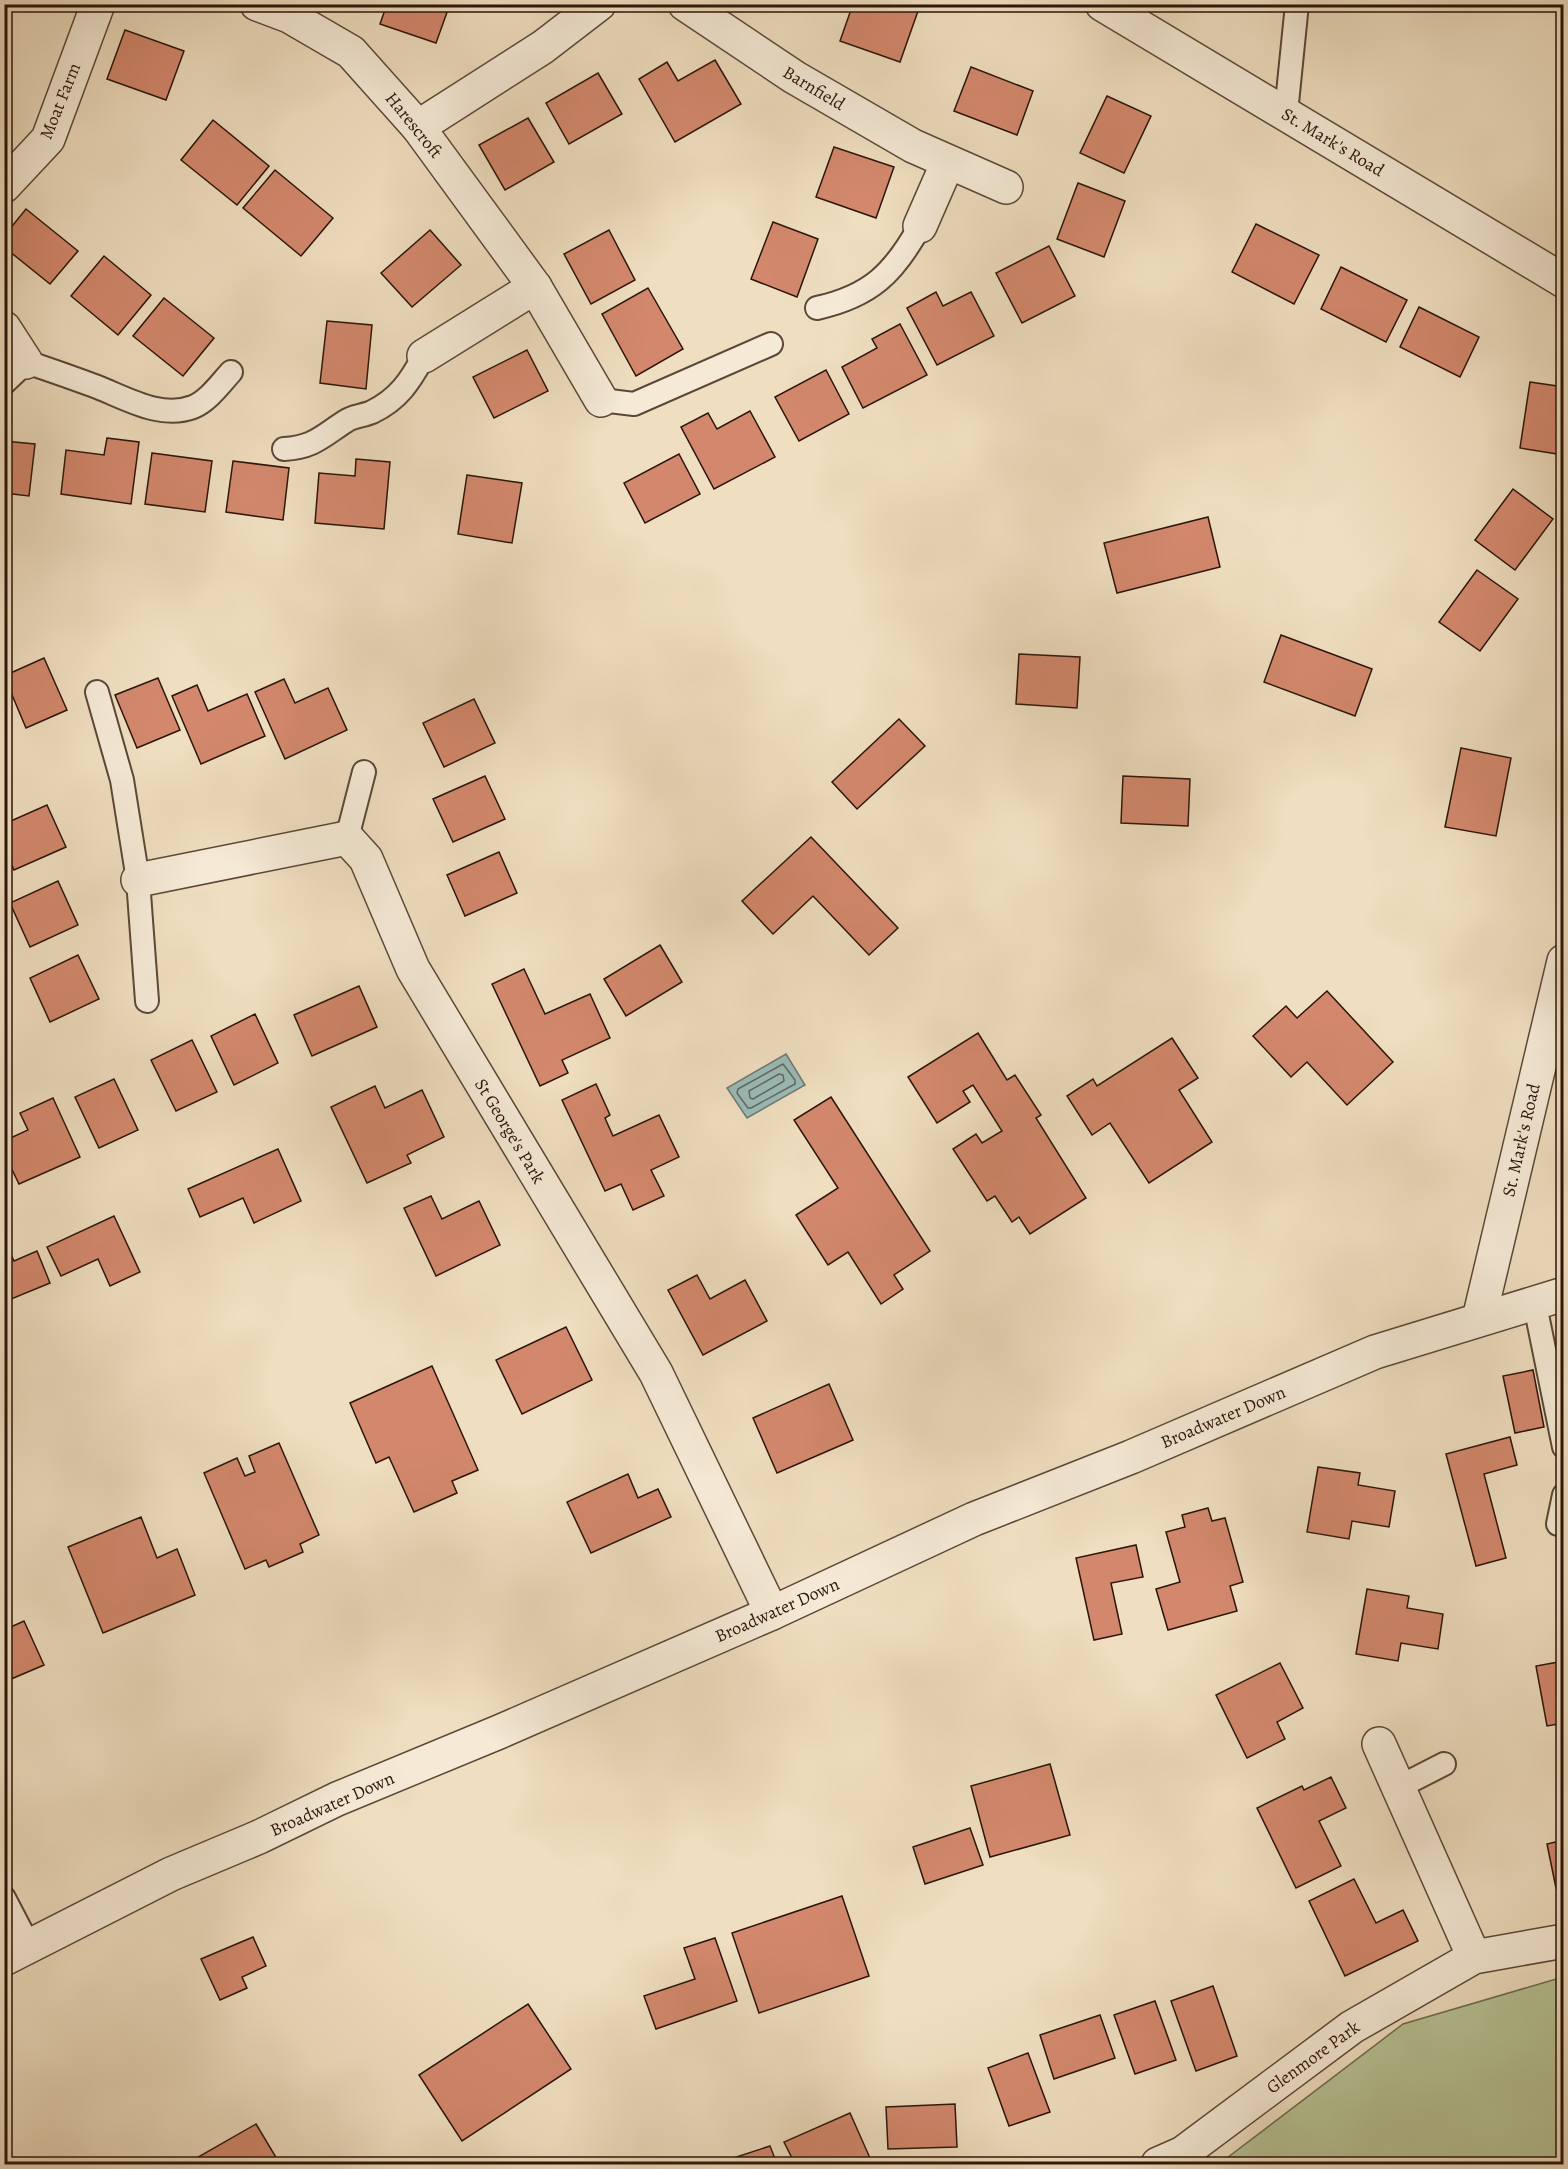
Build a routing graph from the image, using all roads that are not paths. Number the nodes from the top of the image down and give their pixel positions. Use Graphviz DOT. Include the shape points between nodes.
graph roads {
  1 [pos="98,4"];
  2 [pos="257,4"];
  3 [pos="598,4"];
  4 [pos="685,4"];
  5 [pos="1102,4"];
  6 [pos="1298,4"];
  7 [pos="1286,113"];
  8 [pos="418,127"];
  9 [pos="948,162"];
  10 [pos="4,186"];
  11 [pos="1006,187"];
  12 [pos="920,225"];
  13 [pos="1563,281"];
  14 [pos="535,287"];
  15 [pos="817,308"];
  16 [pos="4,328"];
  17 [pos="771,344"];
  18 [pos="424,356"];
  19 [pos="15,372"];
  20 [pos="231,372"];
  21 [pos="600,400"];
  22 [pos="284,449"];
  23 [pos="97,692"];
  24 [pos="364,772"];
  25 [pos="347,838"];
  26 [pos="138,880"];
  27 [pos="1563,961"];
  28 [pos="147,1001"];
  29 [pos="1549,1300"];
  30 [pos="1479,1319"];
  31 [pos="1563,1447"];
  32 [pos="1563,1495"];
  33 [pos="1558,1524"];
  34 [pos="772,1613"];
  35 [pos="1379,1744"];
  36 [pos="1444,1764"];
  37 [pos="1399,1787"];
  38 [pos="4,1898"];
  39 [pos="1563,1941"];
  40 [pos="17,1953"];
  41 [pos="1474,1957"];
  42 [pos="1158,2164"];
  1 -- 10 [label="street, Moat Farm" via="48,139"];
  2 -- 8 [label="street, Harescroft" via="289,16 351,52"];
  3 -- 8 [label="street" via="543,47"];
  4 -- 9 [label="street, Barnfield" via="795,78"];
  5 -- 7 [label="street, St. Mark's Road"];
  6 -- 7 [label="lane"];
  7 -- 13 [label="street, St. Mark's Road"];
  8 -- 14 [label="street, Harescroft"];
  9 -- 11 [label="street, Barnfield"];
  9 -- 12 [label="street"];
  12 -- 15 [label="lane" via="906,251 866,291"];
  14 -- 18 [label="street"];
  14 -- 21 [label="street, Harescroft"];
  16 -- 19 [label="street"];
  17 -- 21 [label="lane" via="634,404"];
  18 -- 22 [label="lane" via="406,387 386,404 348,420 304,447"];
  19 -- 20 [label="lane" via="94,385 140,405 170,411 194,406"];
  23 -- 26 [label="lane" via="123,780"];
  24 -- 25 [label="lane"];
  25 -- 26 [label="street"];
  25 -- 34 [label="street, St George's Park" via="366,859 413,969 656,1373"];
  26 -- 28 [label="lane"];
  27 -- 30 [label="street, St. Mark's Road"];
  29 -- 30 [label="street, Broadwater Down"];
  29 -- 31 [label="lane"];
  30 -- 34 [label="street, Broadwater Down" via="1375,1352 1131,1457 974,1519"];
  32 -- 33 [label="lane"];
  34 -- 40 [label="street, Broadwater Down" via="337,1799 171,1874"];
  35 -- 37 [label="street"];
  36 -- 37 [label="lane"];
  37 -- 41 [label="street"];
  38 -- 40 [label="lane"];
  39 -- 41 [label="street, Glenmore Park"];
  41 -- 42 [label="street, Glenmore Park" via="1352,2027 1184,2153"];
}
